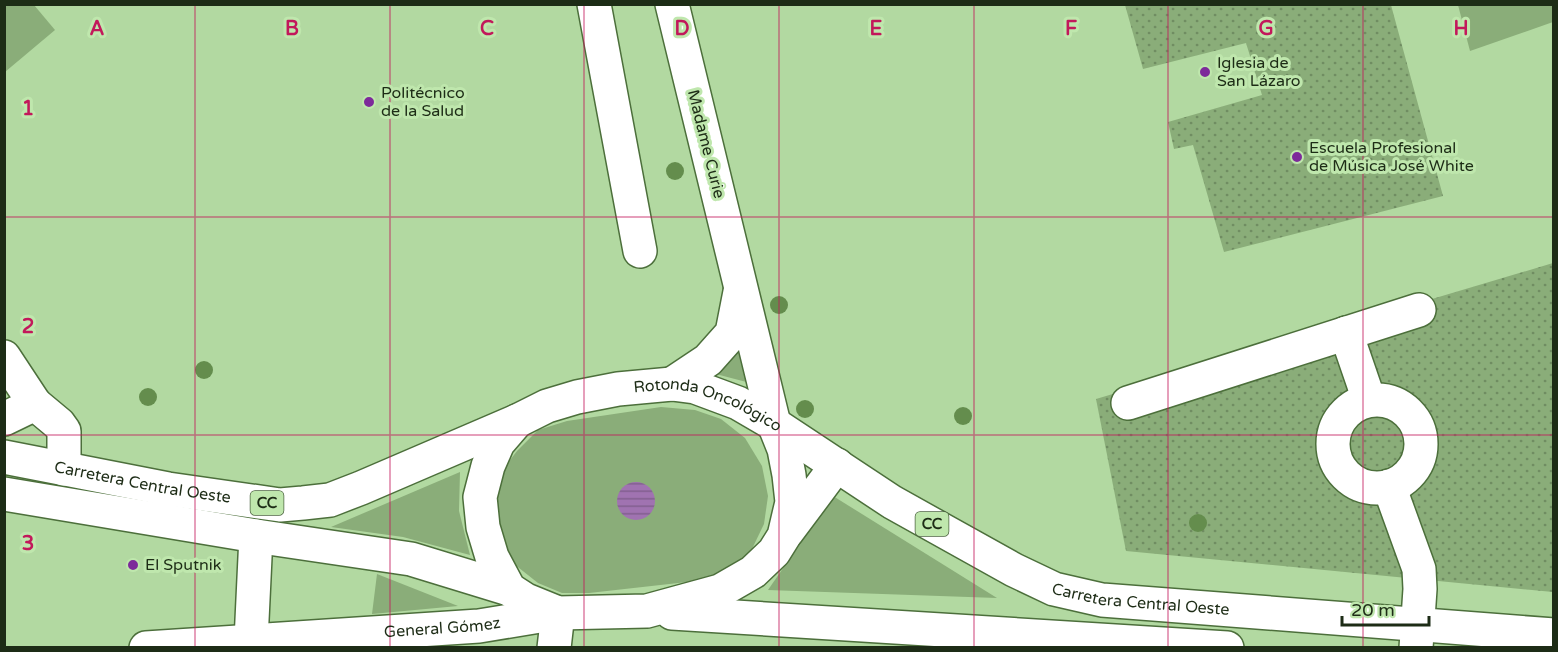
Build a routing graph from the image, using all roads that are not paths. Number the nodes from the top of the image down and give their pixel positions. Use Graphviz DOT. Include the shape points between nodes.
graph roads {
  1 [pos="594,4"];
  2 [pos="672,4"];
  3 [pos="640,250"];
  4 [pos="741,284"];
  5 [pos="1419,310"];
  6 [pos="1346,333"];
  7 [pos="4,357"];
  8 [pos="672,384"];
  9 [pos="1369,400"];
  10 [pos="1128,403"];
  11 [pos="35,404"];
  12 [pos="4,419"];
  13 [pos="517,421"];
  14 [pos="774,424"];
  15 [pos="4,457"];
  16 [pos="837,465"];
  17 [pos="64,469"];
  18 [pos="1389,486"];
  19 [pos="4,494"];
  20 [pos="256,536"];
  21 [pos="784,536"];
  22 [pos="509,589"];
  23 [pos="646,611"];
  24 [pos="558,612"];
  25 [pos="1554,635"];
  26 [pos="1416,636"];
  27 [pos="1454,637"];
  28 [pos="972,640"];
  29 [pos="251,641"];
  30 [pos="146,648"];
  31 [pos="554,648"];
  32 [pos="1227,648"];
  1 -- 3 [label="main road"];
  2 -- 4 [label="main road, Madame Curie"];
  4 -- 8 [label="main road, Madame Curie" via="732,333 708,360"];
  4 -- 14 [label="main road, Madame Curie"];
  5 -- 6 [label="main road"];
  6 -- 9 [label="main road"];
  6 -- 10 [label="main road"];
  7 -- 11 [label="main road"];
  8 -- 13 [label="main road, Rotonda Oncológico / CC" via="577,397"];
  8 -- 14 [label="main road, Rotonda Oncológico / CC" via="695,387 738,403"];
  9 -- 18 [label="main road" via="1384,400 1410,414 1421,441 1413,469"];
  9 -- 18 [label="main road" via="1344,414 1336,426 1334,454 1344,473 1361,485"];
  11 -- 12 [label="main road"];
  11 -- 17 [label="main road" via="64,431"];
  13 -- 17 [label="main road, Carretera Central Oeste / CC" via="330,500 303,504 280,505 168,489"];
  13 -- 22 [label="main road, Rotonda Oncológico / CC" via="498,443 480,497 492,557"];
  14 -- 16 [label="main road, Carretera Central Oeste / CC"];
  14 -- 21 [label="main road, Rotonda Oncológico / CC" via="784,449 792,501"];
  15 -- 17 [label="main road, Carretera Central Oeste / CC"];
  16 -- 21 [label="main road"];
  16 -- 26 [label="main road, Carretera Central Oeste / CC" via="902,507 1054,589 1102,600"];
  18 -- 26 [label="main road" via="1419,569"];
  19 -- 20 [label="main road, Carretera Central Oeste / CC"];
  20 -- 22 [label="main road, Carretera Central Oeste / CC" via="411,559"];
  20 -- 29 [label="main road"];
  21 -- 23 [label="main road, Rotonda Oncológico / CC" via="753,573 720,591"];
  22 -- 24 [label="main road, Rotonda Oncológico / CC"];
  23 -- 24 [label="main road, Rotonda Oncológico / CC"];
  23 -- 28 [label="main road, CC"];
  24 -- 29 [label="main road, General Gómez" via="479,626"];
  24 -- 31 [label="main road"];
  25 -- 27 [label="main road, Carretera Central Oeste / CC"];
  26 -- 27 [label="main road, Carretera Central Oeste / CC"];
  28 -- 32 [label="main road, CC"];
  29 -- 30 [label="main road, General Gómez"];
}
